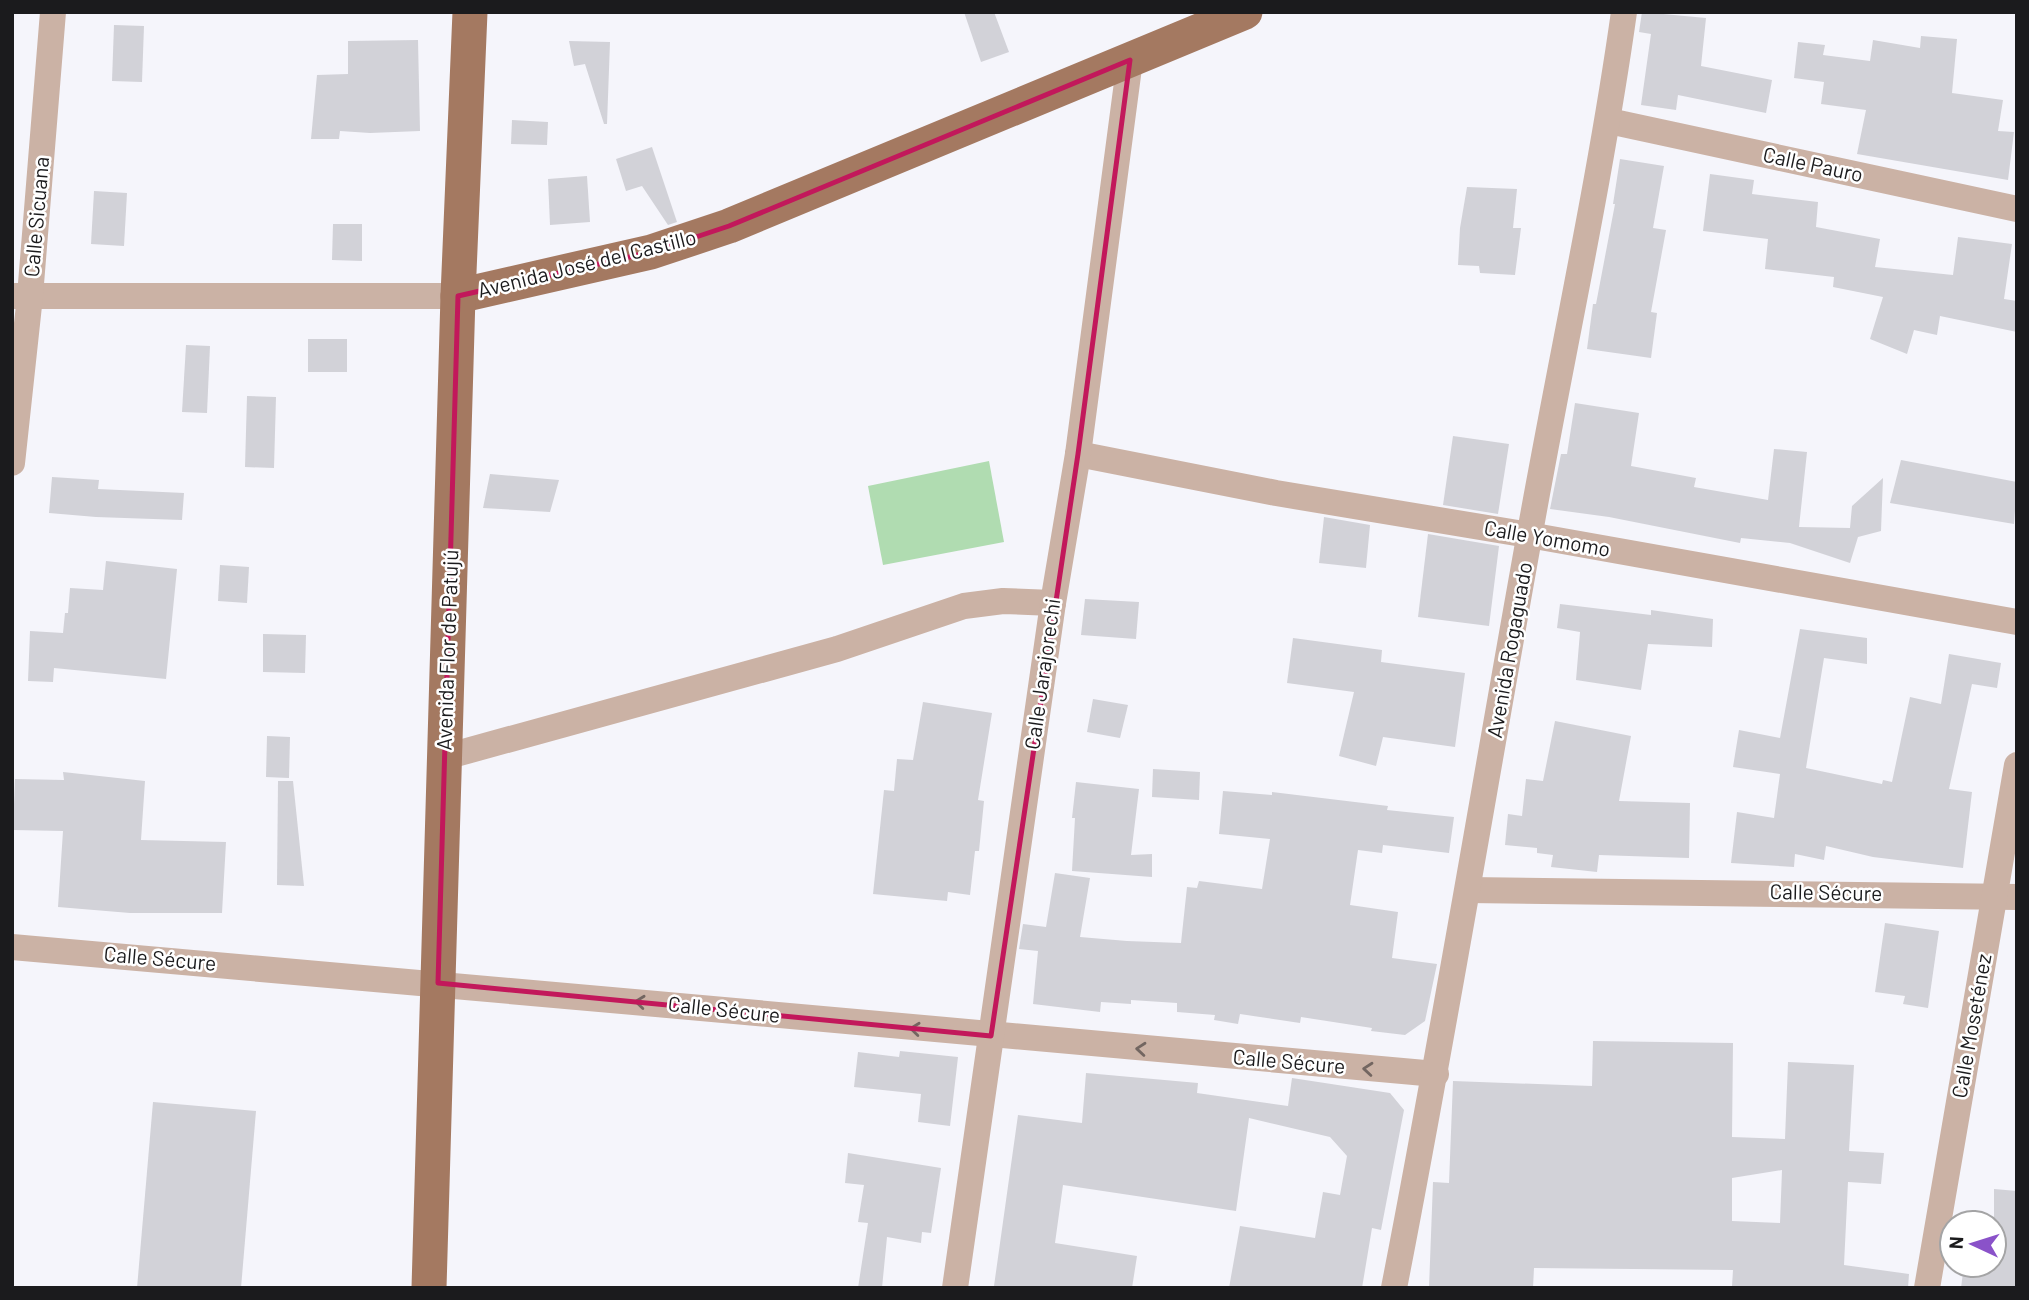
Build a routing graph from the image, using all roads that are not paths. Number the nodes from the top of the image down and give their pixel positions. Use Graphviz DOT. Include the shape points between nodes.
graph roads {
  1 [pos="53,12"];
  2 [pos="470,12"];
  3 [pos="1245,12"];
  4 [pos="1624,12"];
  5 [pos="1210,20"];
  6 [pos="1130,60"];
  7 [pos="1609,121"];
  8 [pos="2017,209"];
  9 [pos="21,296"];
  10 [pos="458,296"];
  11 [pos="1078,454"];
  12 [pos="12,463"];
  13 [pos="1529,536"];
  14 [pos="1053,603"];
  15 [pos="2017,622"];
  16 [pos="444,757"];
  17 [pos="2017,765"];
  18 [pos="1468,890"];
  19 [pos="2006,896"];
  20 [pos="12,947"];
  21 [pos="438,983"];
  22 [pos="991,1036"];
  23 [pos="1436,1074"];
  24 [pos="429,1288"];
  25 [pos="955,1288"];
  26 [pos="1394,1288"];
  27 [pos="1927,1288"];
  1 -- 9 [label="street, Calle Sicuana"];
  2 -- 10 [label="main road, Avenida Flor de Patujú"];
  3 -- 5 [label="main road, Avenida José del Castillo"];
  4 -- 7 [label="street, Avenida Rogaguado"];
  5 -- 6 [label="main road, Avenida José del Castillo"];
  6 -- 10 [label="main road, Avenida José del Castillo" via="729,226 651,252"];
  6 -- 11 [label="street, Calle Jarajorechi"];
  7 -- 8 [label="street, Calle Pauro"];
  7 -- 13 [label="street, Avenida Rogaguado"];
  9 -- 10 [label="street, Avenida José del Castillo"];
  9 -- 12 [label="street, Calle Sicuana"];
  10 -- 16 [label="main road, Avenida Flor de Patujú"];
  11 -- 13 [label="street, Calle Yomomo" via="1276,494"];
  11 -- 14 [label="street, Calle Jarajorechi"];
  13 -- 15 [label="street, Calle Yomomo"];
  13 -- 18 [label="street, Avenida Rogaguado"];
  14 -- 16 [label="street" via="1003,601 964,606 837,649"];
  14 -- 22 [label="street, Calle Jarajorechi"];
  16 -- 21 [label="main road, Avenida Flor de Patujú"];
  17 -- 19 [label="street, Calle Moseténez"];
  18 -- 19 [label="street, Calle Sécure"];
  18 -- 23 [label="street, Avenida Rogaguado"];
  19 -- 27 [label="street, Calle Moseténez"];
  20 -- 21 [label="street, Calle Sécure"];
  22 -- 21 [label="street, Calle Sécure, one-way"];
  21 -- 24 [label="main road, Avenida Flor de Patujú"];
  23 -- 22 [label="street, Calle Sécure, one-way"];
  22 -- 25 [label="street, Calle Jarajorechi"];
  23 -- 26 [label="street, Avenida Rogaguado"];
}
